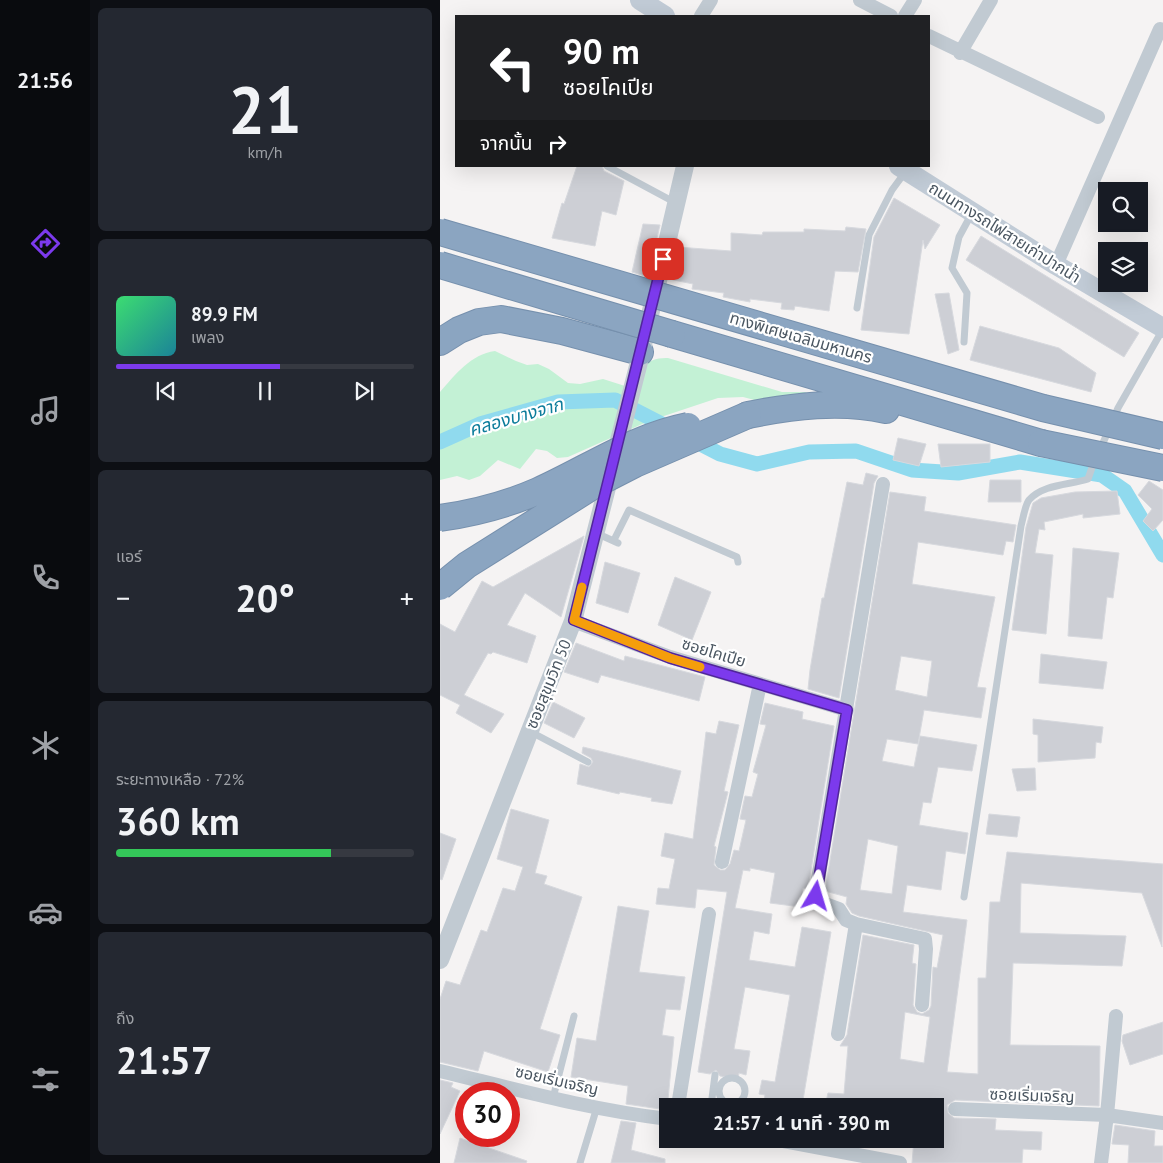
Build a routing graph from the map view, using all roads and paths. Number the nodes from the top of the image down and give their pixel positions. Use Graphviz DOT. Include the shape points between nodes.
graph roads {
  1 [pos="711,0"];
  2 [pos="860,0"];
  3 [pos="914,0"];
  4 [pos="991,0"];
  5 [pos="644,5"];
  6 [pos="663,15"];
  7 [pos="702,15"];
  8 [pos="888,15"];
  9 [pos="906,15"];
  10 [pos="1160,29"];
  11 [pos="930,37"];
  12 [pos="960,53"];
  13 [pos="1098,118"];
  14 [pos="609,167"];
  15 [pos="685,167"];
  16 [pos="902,168"];
  17 [pos="676,203"];
  18 [pos="972,213"];
  19 [pos="440,232"];
  20 [pos="440,265"];
  21 [pos="1056,265"];
  22 [pos="856,308"];
  23 [pos="1163,329"];
  24 [pos="440,342"];
  25 [pos="964,342"];
  26 [pos="640,352"];
  27 [pos="748,415"];
  28 [pos="1163,436"];
  29 [pos="1041,443"];
  30 [pos="1163,468"];
  31 [pos="883,484"];
  32 [pos="440,518"];
  33 [pos="595,532"];
  34 [pos="738,562"];
  35 [pos="440,588"];
  36 [pos="574,620"];
  37 [pos="760,684"];
  38 [pos="847,710"];
  39 [pos="530,731"];
  40 [pos="588,762"];
  41 [pos="722,862"];
  42 [pos="964,897"];
  43 [pos="710,914"];
  44 [pos="856,924"];
  45 [pos="440,960"];
  46 [pos="922,1005"];
  47 [pos="574,1016"];
  48 [pos="1116,1016"];
  49 [pos="838,1034"];
  50 [pos="440,1071"];
  51 [pos="715,1075"];
  52 [pos="553,1098"];
  53 [pos="679,1098"];
  54 [pos="713,1098"];
  55 [pos="597,1107"];
  56 [pos="955,1109"];
  57 [pos="1107,1115"];
  58 [pos="659,1117"];
  59 [pos="1163,1123"];
  60 [pos="814,1148"];
  61 [pos="869,1160"];
  62 [pos="580,1163"];
  63 [pos="900,1163"];
  64 [pos="1101,1163"];
  1 -- 7 [label="street"];
  2 -- 8 [label="street"];
  3 -- 9 [label="street"];
  4 -- 12 [label="street"];
  5 -- 6 [label="main road"];
  10 -- 21 [label="street"];
  11 -- 12 [label="street"];
  12 -- 13 [label="street"];
  14 -- 17 [label="lane"];
  15 -- 17 [label="street, ซอยสุขุมวิท 50"];
  16 -- 18 [label="main road, ถนนทางรถไฟสายเก่าปากน้ำ"];
  16 -- 22 [label="lane" via="869,235"];
  17 -- 26 [label="street, ซอยสุขุมวิท 50"];
  18 -- 21 [label="main road, ถนนทางรถไฟสายเก่าปากน้ำ"];
  18 -- 25 [label="lane" via="958,237 952,268 968,293"];
  19 -- 28 [label="highway, ทางพิเศษเฉลิมมหานคร, bridge" via="1043,408"];
  20 -- 29 [label="highway, ทางพิเศษเฉลิมมหานคร, bridge"];
  21 -- 23 [label="main road, ถนนทางรถไฟสายเก่าปากน้ำ"];
  23 -- 42 [label="lane" via="1118,408 1088,478 1042,491 1028,500 1021,526"];
  24 -- 26 [label="highway" via="479,322 501,319 562,330"];
  26 -- 33 [label="street, ซอยสุขุมวิท 50, bridge"];
  27 -- 29 [label="highway" via="789,407 825,405 880,409"];
  27 -- 32 [label="highway, bridge" via="666,430 538,491 484,511"];
  27 -- 35 [label="highway, bridge" via="669,448 596,484 467,565"];
  29 -- 30 [label="highway, ทางพิเศษเฉลิมมหานคร, bridge"];
  31 -- 38 [label="street"];
  33 -- 34 [label="lane" via="616,541 629,510 737,557"];
  33 -- 36 [label="street, ซอยสุขุมวิท 50"];
  36 -- 37 [label="street, ซอยโคเปีย" via="670,658"];
  36 -- 39 [label="street, ซอยสุขุมวิท 50"];
  37 -- 38 [label="street, ซอยโคเปีย"];
  37 -- 41 [label="street"];
  38 -- 44 [label="street" via="816,896 822,903 839,909 846,920"];
  39 -- 40 [label="lane"];
  39 -- 45 [label="street, ซอยสุขุมวิท 50"];
  43 -- 53 [label="street"];
  44 -- 46 [label="street" via="924,939"];
  44 -- 49 [label="street"];
  47 -- 52 [label="lane"];
  48 -- 57 [label="street"];
  50 -- 52 [label="street, ซอยเริ่มเจริญ"];
  51 -- 54 [label="lane" via="717,1085"];
  52 -- 55 [label="street, ซอยเริ่มเจริญ"];
  55 -- 58 [label="street, ซอยเริ่มเจริญ"];
  55 -- 62 [label="lane"];
  56 -- 57 [label="street, ซอยเริ่มเจริญ"];
  57 -- 59 [label="street, ซอยเริ่มเจริญ"];
  57 -- 64 [label="street"];
  60 -- 61 [label="street"];
  61 -- 63 [label="street"];
}
